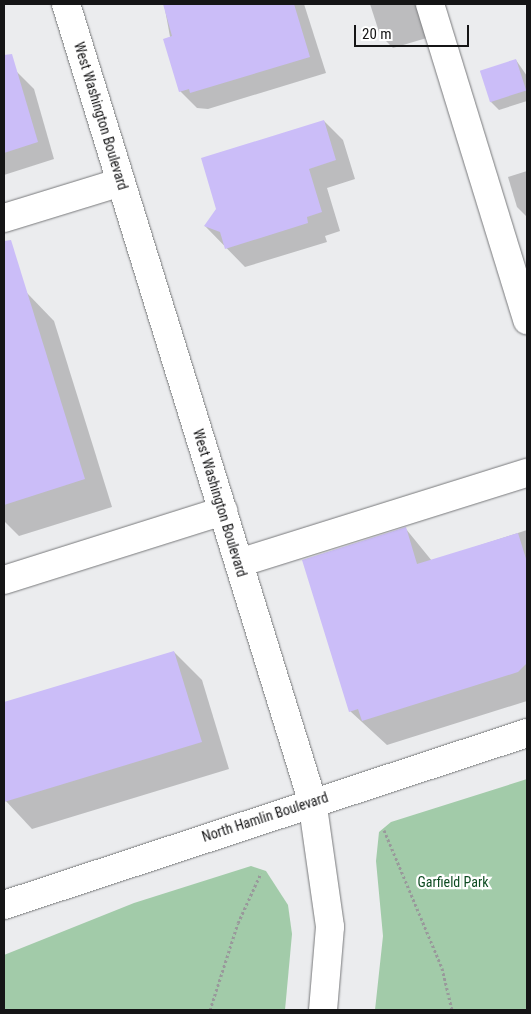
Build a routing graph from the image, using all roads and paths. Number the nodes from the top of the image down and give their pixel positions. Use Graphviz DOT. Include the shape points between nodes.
graph roads {
  1 [pos="66,4"];
  2 [pos="430,4"];
  3 [pos="121,182"];
  4 [pos="4,218"];
  5 [pos="527,320"];
  6 [pos="527,473"];
  7 [pos="223,511"];
  8 [pos="239,563"];
  9 [pos="4,580"];
  10 [pos="527,733"];
  11 [pos="312,800"];
  12 [pos="384,830"];
  13 [pos="261,873"];
  14 [pos="4,905"];
  15 [pos="210,1010"];
  16 [pos="323,1010"];
  17 [pos="452,1010"];
  1 -- 3 [label="street, West Washington Boulevard"];
  2 -- 5 [label="street"];
  3 -- 4 [label="street"];
  3 -- 7 [label="street, West Washington Boulevard"];
  6 -- 8 [label="street"];
  7 -- 8 [label="street, West Washington Boulevard"];
  7 -- 9 [label="street"];
  8 -- 11 [label="street, West Washington Boulevard"];
  10 -- 11 [label="street, North Hamlin Boulevard"];
  11 -- 14 [label="street, North Hamlin Boulevard"];
  11 -- 16 [label="street, West Washington Boulevard" via="330,927"];
  12 -- 17 [label="path" via="442,968"];
  13 -- 15 [label="path" via="238,923"];
}
